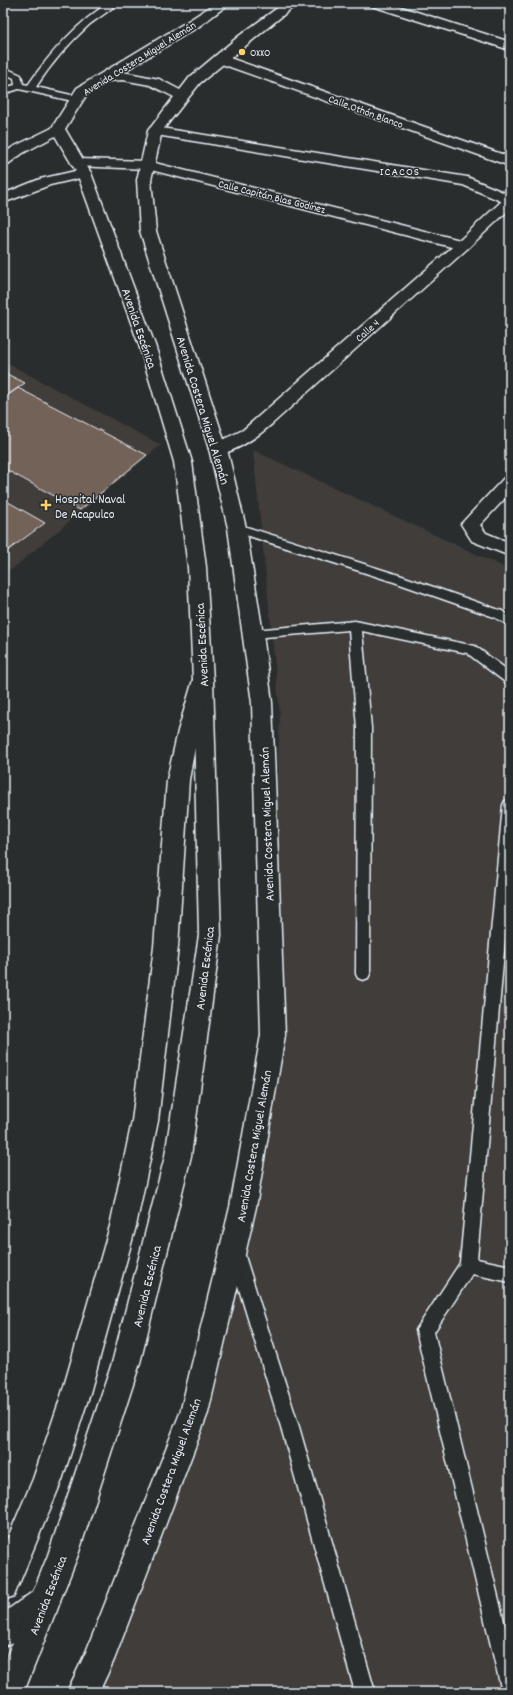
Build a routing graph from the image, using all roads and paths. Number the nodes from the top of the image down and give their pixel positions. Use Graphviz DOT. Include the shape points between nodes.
graph roads {
  1 [pos="113,3"];
  2 [pos="224,3"];
  3 [pos="292,3"];
  4 [pos="376,3"];
  5 [pos="510,46"];
  6 [pos="221,59"];
  7 [pos="3,70"];
  8 [pos="106,77"];
  9 [pos="19,86"];
  10 [pos="30,88"];
  11 [pos="3,91"];
  12 [pos="183,96"];
  13 [pos="77,99"];
  14 [pos="58,129"];
  15 [pos="155,131"];
  16 [pos="3,161"];
  17 [pos="510,162"];
  18 [pos="147,165"];
  19 [pos="81,168"];
  20 [pos="3,199"];
  21 [pos="510,201"];
  22 [pos="463,245"];
  23 [pos="218,449"];
  24 [pos="510,482"];
  25 [pos="237,528"];
  26 [pos="510,550"];
  27 [pos="510,622"];
  28 [pos="356,625"];
  29 [pos="253,634"];
  30 [pos="510,679"];
  31 [pos="203,680"];
  32 [pos="510,804"];
  33 [pos="363,974"];
  34 [pos="234,1247"];
  35 [pos="468,1265"];
  36 [pos="510,1274"];
  37 [pos="3,1585"];
  38 [pos="45,1602"];
  39 [pos="3,1631"];
  40 [pos="510,1687"];
  41 [pos="8,1692"];
  42 [pos="83,1692"];
  43 [pos="365,1692"];
  1 -- 10 [label="lane" via="75,33 44,67"];
  2 -- 8 [label="main road, Avenida Costera Miguel Alemán"];
  3 -- 6 [label="main road, Avenida Costera Miguel Alemán"];
  4 -- 5 [label="main road"];
  6 -- 12 [label="main road, Avenida Costera Miguel Alemán" via="195,80"];
  6 -- 17 [label="main road, Calle Othón Blanco"];
  7 -- 9 [label="lane" via="18,77"];
  8 -- 12 [label="main road" via="123,76 154,82"];
  8 -- 13 [label="main road, Avenida Costera Miguel Alemán" via="82,91"];
  9 -- 10 [label="lane"];
  9 -- 11 [label="lane"];
  10 -- 13 [label="lane"];
  12 -- 15 [label="main road, Avenida Costera Miguel Alemán"];
  13 -- 14 [label="main road, Avenida Costera Miguel Alemán"];
  14 -- 16 [label="main road"];
  14 -- 19 [label="main road"];
  15 -- 18 [label="main road, Avenida Costera Miguel Alemán"];
  15 -- 21 [label="main road" via="467,181"];
  18 -- 19 [label="main road, Calle Capitán Blas Godínez"];
  18 -- 22 [label="main road, Calle Capitán Blas Godínez"];
  18 -- 23 [label="main road, Avenida Costera Miguel Alemán" via="144,180 148,231"];
  19 -- 20 [label="main road, Calle Capitán Blas Godínez"];
  19 -- 31 [label="main road, Avenida Escénica" via="147,345 183,462 197,567"];
  21 -- 22 [label="main road, Calle 4"];
  22 -- 23 [label="main road, Calle 4" via="266,420 249,434"];
  23 -- 25 [label="main road, Avenida Costera Miguel Alemán"];
  24 -- 26 [label="main road" via="470,524 479,537"];
  25 -- 27 [label="lane" via="398,579 498,614"];
  25 -- 29 [label="main road, Avenida Costera Miguel Alemán"];
  28 -- 29 [label="lane"];
  28 -- 30 [label="lane" via="471,649"];
  28 -- 33 [label="lane" via="364,728"];
  29 -- 34 [label="main road, Avenida Costera Miguel Alemán" via="262,703 273,1035"];
  31 -- 37 [label="main road" via="188,731 178,780 166,947 145,1121 123,1226 76,1393 47,1480"];
  31 -- 38 [label="main road, Avenida Escénica" via="210,935 178,1156 126,1364"];
  32 -- 35 [label="lane"];
  34 -- 42 [label="main road, Avenida Costera Miguel Alemán" via="194,1413 98,1660"];
  34 -- 43 [label="lane" via="290,1427"];
  35 -- 36 [label="lane"];
  35 -- 40 [label="lane" via="425,1330"];
  38 -- 39 [label="main road"];
  38 -- 41 [label="main road, Avenida Escénica"];
}
